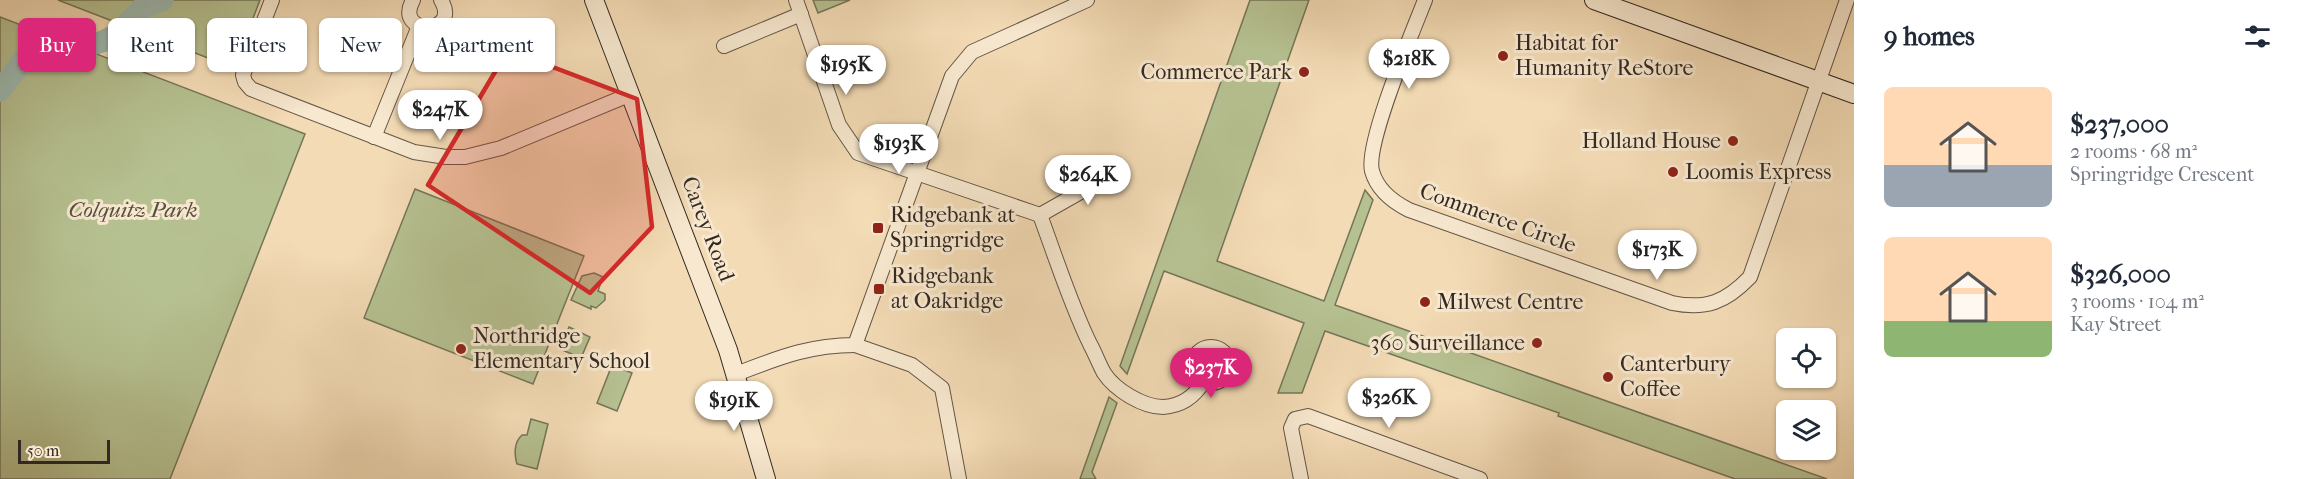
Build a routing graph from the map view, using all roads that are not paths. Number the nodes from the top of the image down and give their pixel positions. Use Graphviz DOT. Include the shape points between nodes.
graph roads {
  1 [pos="272,0"];
  2 [pos="413,0"];
  3 [pos="441,0"];
  4 [pos="594,0"];
  5 [pos="1087,0"];
  6 [pos="1425,0"];
  7 [pos="1594,0"];
  8 [pos="1847,0"];
  9 [pos="798,7"];
  10 [pos="443,18"];
  11 [pos="414,21"];
  12 [pos="414,38"];
  13 [pos="724,46"];
  14 [pos="1819,81"];
  15 [pos="631,94"];
  16 [pos="1854,94"];
  17 [pos="374,137"];
  18 [pos="1116,166"];
  19 [pos="917,173"];
  20 [pos="1040,215"];
  21 [pos="855,345"];
  22 [pos="736,374"];
  23 [pos="1204,381"];
  24 [pos="766,479"];
  25 [pos="959,479"];
  26 [pos="1301,479"];
  27 [pos="1480,479"];
  1 -- 17 [label="street" via="246,65 245,82 251,89"];
  2 -- 11 [label="street" via="410,13"];
  3 -- 10 [label="street"];
  4 -- 15 [label="street, Carey Road"];
  5 -- 19 [label="street" via="972,52 951,76"];
  6 -- 14 [label="street, Commerce Circle" via="1371,156 1372,170 1384,192 1409,210 1688,307 1722,300 1750,277"];
  7 -- 14 [label="street"];
  8 -- 14 [label="street, Commerce Circle"];
  9 -- 13 [label="street"];
  9 -- 19 [label="street" via="839,125 858,153"];
  12 -- 17 [label="street"];
  14 -- 16 [label="street"];
  15 -- 17 [label="street" via="482,154 429,156"];
  15 -- 22 [label="street, Carey Road"];
  18 -- 20 [label="street" via="1098,182"];
  19 -- 20 [label="street"];
  19 -- 21 [label="street"];
  20 -- 23 [label="street" via="1082,327 1105,374 1118,387 1160,407 1186,400 1198,392"];
  21 -- 22 [label="street" via="797,351"];
  21 -- 25 [label="street" via="912,365 942,388"];
  22 -- 24 [label="street, Carey Road"];
  26 -- 27 [label="street" via="1290,428 1295,419 1308,416"];
}
